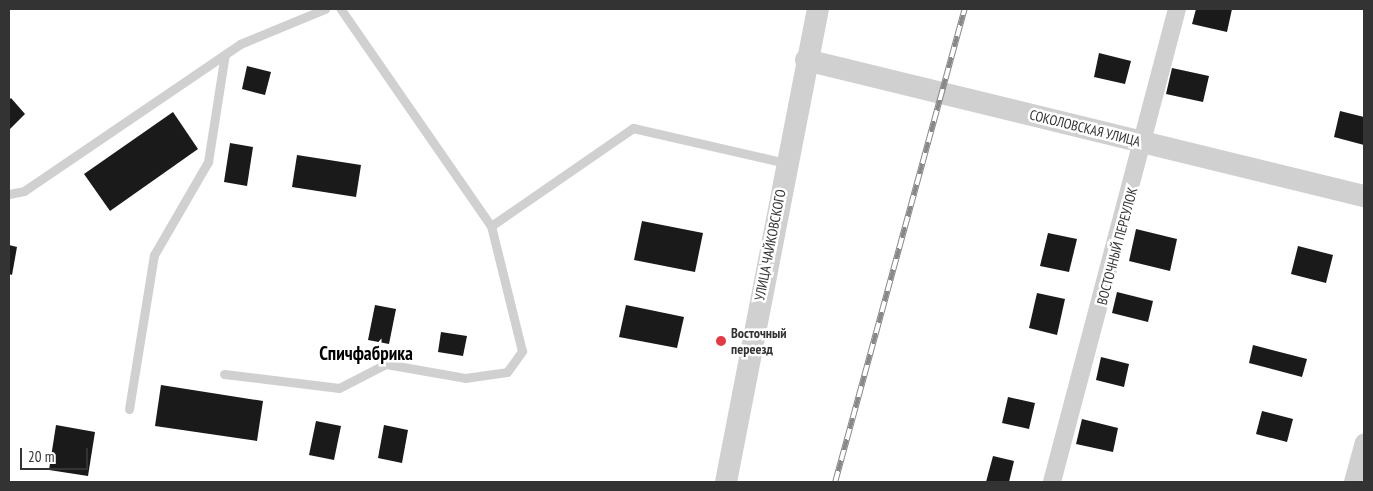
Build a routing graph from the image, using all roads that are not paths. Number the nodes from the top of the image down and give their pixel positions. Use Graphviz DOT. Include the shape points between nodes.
graph roads {
  1 [pos="325,9"];
  2 [pos="341,9"];
  3 [pos="818,9"];
  4 [pos="1177,9"];
  5 [pos="225,54"];
  6 [pos="806,60"];
  7 [pos="1145,142"];
  8 [pos="786,163"];
  9 [pos="9,194"];
  10 [pos="1364,196"];
  11 [pos="491,226"];
  12 [pos="224,374"];
  13 [pos="129,409"];
  14 [pos="1364,442"];
  15 [pos="726,482"];
  16 [pos="1052,482"];
  17 [pos="1353,482"];
  1 -- 5 [label="lane"];
  2 -- 11 [label="lane"];
  3 -- 6 [label="street, УЛИЦА ЧАЙКОВСКОГО"];
  4 -- 7 [label="street, ВОСТОЧНЫЙ ПЕРЕУЛОК"];
  5 -- 9 [label="lane" via="24,191"];
  5 -- 13 [label="lane" via="208,162 154,256"];
  6 -- 7 [label="street, СОКОЛОВСКАЯ УЛИЦА"];
  6 -- 8 [label="street, УЛИЦА ЧАЙКОВСКОГО"];
  7 -- 10 [label="street, СОКОЛОВСКАЯ УЛИЦА"];
  7 -- 16 [label="street, ВОСТОЧНЫЙ ПЕРЕУЛОК"];
  8 -- 11 [label="lane" via="633,128"];
  8 -- 15 [label="street, УЛИЦА ЧАЙКОВСКОГО"];
  11 -- 12 [label="lane" via="522,351 507,372 466,378 386,364 339,388"];
  14 -- 17 [label="street"];
}
